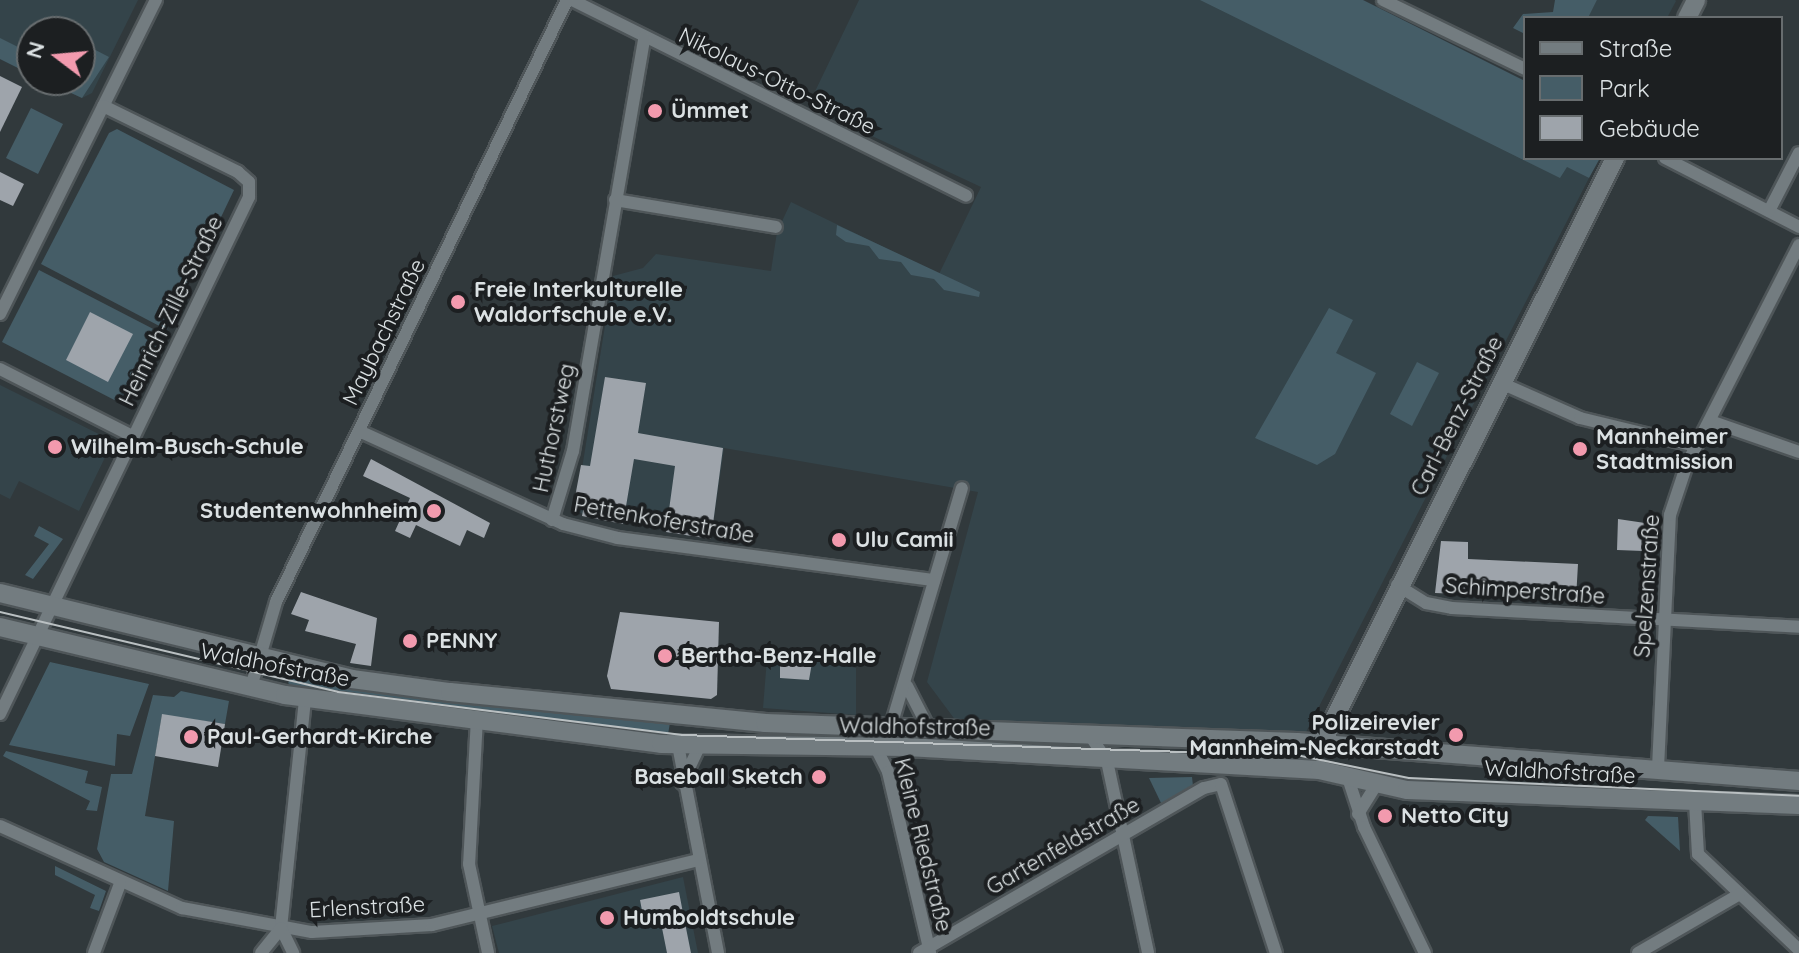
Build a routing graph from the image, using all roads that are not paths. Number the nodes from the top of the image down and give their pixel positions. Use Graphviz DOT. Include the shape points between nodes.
graph roads {
  1 [pos="156,0"];
  2 [pos="569,0"];
  3 [pos="1383,0"];
  4 [pos="644,38"];
  5 [pos="1523,68"];
  6 [pos="103,106"];
  7 [pos="1799,153"];
  8 [pos="1614,160"];
  9 [pos="1669,160"];
  10 [pos="966,196"];
  11 [pos="615,200"];
  12 [pos="1769,211"];
  13 [pos="776,227"];
  14 [pos="1799,227"];
  15 [pos="1798,247"];
  16 [pos="0,314"];
  17 [pos="0,369"];
  18 [pos="1501,383"];
  19 [pos="1710,421"];
  20 [pos="359,431"];
  21 [pos="132,436"];
  22 [pos="1696,446"];
  23 [pos="1799,452"];
  24 [pos="962,488"];
  25 [pos="552,520"];
  26 [pos="934,580"];
  27 [pos="1397,585"];
  28 [pos="0,593"];
  29 [pos="50,604"];
  30 [pos="1663,620"];
  31 [pos="0,627"];
  32 [pos="1799,627"];
  33 [pos="36,638"];
  34 [pos="260,653"];
  35 [pos="907,686"];
  36 [pos="251,687"];
  37 [pos="1345,697"];
  38 [pos="305,698"];
  39 [pos="0,714"];
  40 [pos="477,718"];
  41 [pos="710,718"];
  42 [pos="891,726"];
  43 [pos="928,727"];
  44 [pos="1089,734"];
  45 [pos="678,745"];
  46 [pos="700,745"];
  47 [pos="1321,745"];
  48 [pos="1343,748"];
  49 [pos="1373,751"];
  50 [pos="880,754"];
  51 [pos="1107,761"];
  52 [pos="1658,768"];
  53 [pos="1319,770"];
  54 [pos="1348,778"];
  55 [pos="1799,781"];
  56 [pos="682,783"];
  57 [pos="1375,787"];
  58 [pos="1641,800"];
  59 [pos="1695,802"];
  60 [pos="1799,805"];
  61 [pos="1358,814"];
  62 [pos="0,826"];
  63 [pos="1121,836"];
  64 [pos="699,860"];
  65 [pos="120,884"];
  66 [pos="1738,895"];
  67 [pos="478,915"];
  68 [pos="281,928"];
  69 [pos="1799,950"];
  70 [pos="926,951"];
  71 [pos="94,953"];
  72 [pos="261,953"];
  73 [pos="293,953"];
  74 [pos="488,953"];
  75 [pos="718,953"];
  76 [pos="1148,953"];
  77 [pos="1276,953"];
  78 [pos="1425,953"];
  79 [pos="1638,953"];
  1 -- 6 [label="street"];
  2 -- 4 [label="street, Nikolaus-Otto-Straße"];
  2 -- 20 [label="street, Maybachstraße"];
  3 -- 5 [label="street"];
  4 -- 10 [label="street, Nikolaus-Otto-Straße"];
  4 -- 11 [label="street, Huthorstweg"];
  6 -- 16 [label="street"];
  6 -- 21 [label="street, Heinrich-Zille-Straße" via="249,182 249,197"];
  7 -- 12 [label="street"];
  8 -- 18 [label="street, Carl-Benz-Straße"];
  9 -- 12 [label="street"];
  11 -- 13 [label="street"];
  11 -- 25 [label="street, Huthorstweg" via="573,451"];
  12 -- 14 [label="street"];
  15 -- 19 [label="street, Spelzenstraße"];
  17 -- 21 [label="street"];
  18 -- 22 [label="street" via="1580,418"];
  18 -- 27 [label="street, Carl-Benz-Straße"];
  19 -- 22 [label="street, Spelzenstraße"];
  19 -- 23 [label="street"];
  20 -- 25 [label="street, Pettenkoferstraße"];
  20 -- 34 [label="street, Maybachstraße" via="276,602"];
  21 -- 29 [label="street, Heinrich-Zille-Straße"];
  22 -- 30 [label="street, Spelzenstraße" via="1670,515"];
  24 -- 26 [label="street"];
  25 -- 26 [label="street, Pettenkoferstraße" via="618,538"];
  26 -- 35 [label="street"];
  27 -- 30 [label="street, Schimperstraße" via="1436,606"];
  27 -- 37 [label="street, Carl-Benz-Straße"];
  28 -- 29 [label="street, Waldhofstraße"];
  29 -- 33 [label="street"];
  29 -- 34 [label="street, Waldhofstraße"];
  30 -- 32 [label="street, Schimperstraße"];
  30 -- 52 [label="street, Spelzenstraße"];
  31 -- 33 [label="street, Waldhofstraße"];
  33 -- 36 [label="street, Waldhofstraße"];
  33 -- 39 [label="street"];
  34 -- 36 [label="street, Maybachstraße"];
  34 -- 41 [label="street, Waldhofstraße" via="376,684"];
  35 -- 42 [label="street"];
  35 -- 43 [label="street"];
  36 -- 38 [label="street, Waldhofstraße"];
  37 -- 47 [label="street, Carl-Benz-Straße"];
  37 -- 48 [label="street, Carl-Benz-Straße"];
  38 -- 40 [label="street, Waldhofstraße"];
  38 -- 68 [label="street"];
  40 -- 45 [label="street, Waldhofstraße"];
  40 -- 67 [label="street" via="469,864"];
  41 -- 42 [label="street, Waldhofstraße"];
  41 -- 45 [label="street" via="687,729"];
  42 -- 43 [label="street, Waldhofstraße"];
  43 -- 44 [label="street, Waldhofstraße"];
  44 -- 47 [label="street, Waldhofstraße"];
  44 -- 51 [label="street"];
  45 -- 46 [label="street, Waldhofstraße"];
  45 -- 56 [label="street"];
  46 -- 50 [label="street, Waldhofstraße"];
  46 -- 56 [label="street"];
  47 -- 48 [label="street, Waldhofstraße"];
  48 -- 49 [label="street, Waldhofstraße"];
  48 -- 53 [label="street"];
  48 -- 54 [label="street, Carl-Benz-Straße"];
  49 -- 52 [label="street, Waldhofstraße"];
  49 -- 54 [label="street"];
  50 -- 51 [label="street, Waldhofstraße"];
  50 -- 70 [label="street, Kleine Riedstraße"];
  51 -- 53 [label="street, Waldhofstraße"];
  51 -- 63 [label="street"];
  52 -- 55 [label="street, Waldhofstraße"];
  52 -- 58 [label="street" via="1657,785"];
  53 -- 54 [label="street, Waldhofstraße"];
  54 -- 57 [label="street, Waldhofstraße"];
  54 -- 61 [label="street"];
  56 -- 64 [label="street"];
  57 -- 58 [label="street, Waldhofstraße"];
  57 -- 61 [label="street"];
  58 -- 59 [label="street, Waldhofstraße"];
  59 -- 60 [label="street, Waldhofstraße"];
  59 -- 66 [label="street" via="1698,854"];
  61 -- 78 [label="street"];
  62 -- 65 [label="street, Erlenstraße"];
  63 -- 70 [label="street, Gartenfeldstraße"];
  63 -- 76 [label="street"];
  63 -- 77 [label="street, Gartenfeldstraße" via="1204,788 1221,784 1228,792"];
  64 -- 67 [label="street, Erlenstraße"];
  64 -- 75 [label="street"];
  65 -- 68 [label="street, Erlenstraße" via="182,908"];
  65 -- 71 [label="street"];
  66 -- 69 [label="street"];
  66 -- 79 [label="street"];
  67 -- 68 [label="street, Erlenstraße" via="366,931"];
  67 -- 74 [label="street"];
  68 -- 72 [label="street"];
  68 -- 73 [label="street"];
}
